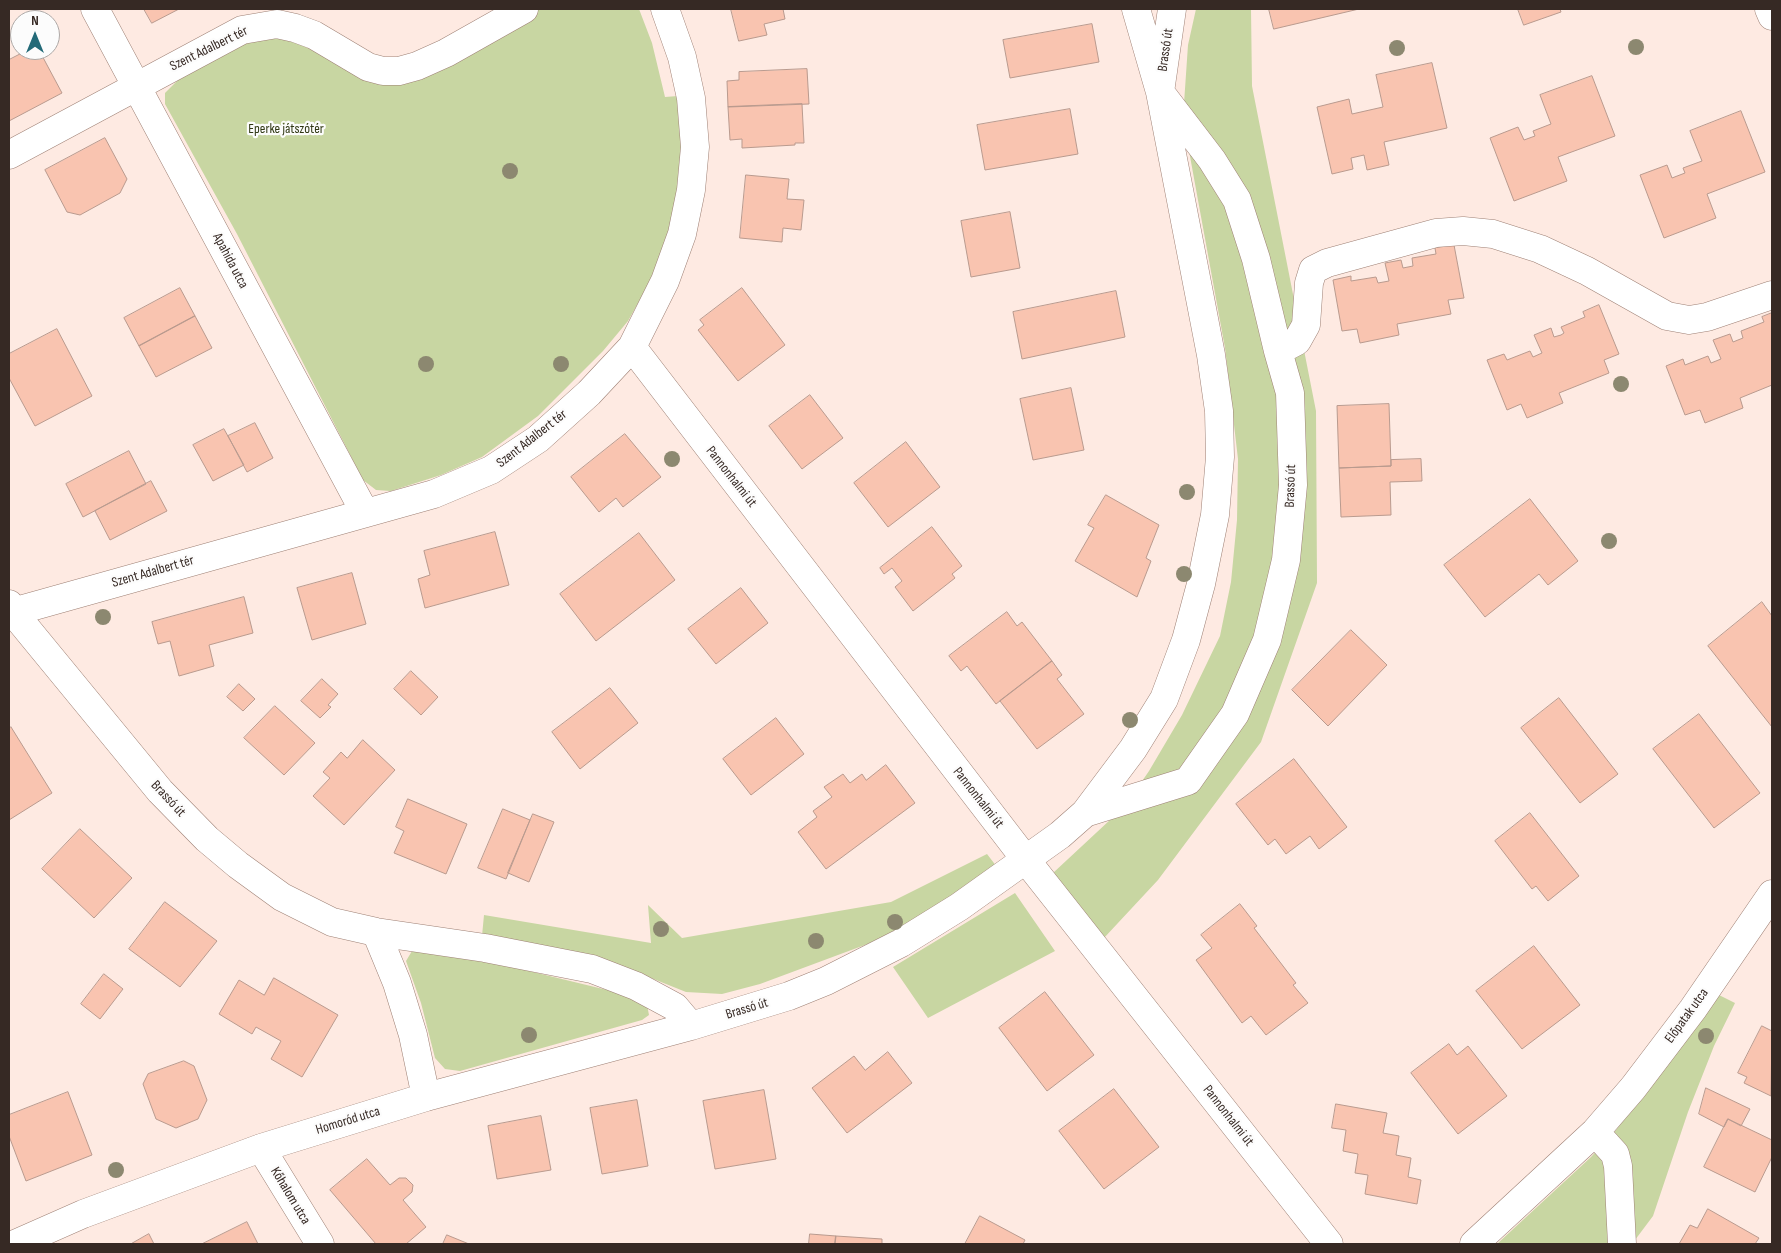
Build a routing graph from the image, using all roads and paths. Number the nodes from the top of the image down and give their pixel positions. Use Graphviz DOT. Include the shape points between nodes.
graph roads {
  1 [pos="95,9"];
  2 [pos="524,9"];
  3 [pos="665,9"];
  4 [pos="1136,9"];
  5 [pos="1172,9"];
  6 [pos="1769,9"];
  7 [pos="1772,16"];
  8 [pos="138,86"];
  9 [pos="1160,92"];
  10 [pos="9,155"];
  11 [pos="1772,294"];
  12 [pos="632,347"];
  13 [pos="1278,351"];
  14 [pos="365,513"];
  15 [pos="10,610"];
  16 [pos="1085,812"];
  17 [pos="1026,860"];
  18 [pos="1772,894"];
  19 [pos="376,932"];
  20 [pos="691,1026"];
  21 [pos="426,1098"];
  22 [pos="1595,1132"];
  23 [pos="261,1148"];
  24 [pos="15,1244"];
  25 [pos="320,1244"];
  26 [pos="1329,1244"];
  27 [pos="1474,1244"];
  28 [pos="1622,1244"];
  1 -- 8 [label="street, Apahida utca"];
  2 -- 8 [label="street, Szent Adalbert tér" via="446,53 399,71 368,67 314,35 277,24 242,30"];
  3 -- 12 [label="street, Szent Adalbert tér" via="682,57 691,98 695,147 691,190 682,234 665,281"];
  4 -- 9 [label="street"];
  5 -- 9 [label="street, Brassó út"];
  6 -- 7 [label="street"];
  8 -- 10 [label="street, Szent Adalbert tér"];
  8 -- 14 [label="street, Apahida utca"];
  9 -- 13 [label="street, Brassó út" via="1212,160 1237,200 1256,259"];
  9 -- 16 [label="street, Brassó út" via="1219,411 1220,457 1215,515 1202,584 1164,699 1133,749"];
  11 -- 13 [label="street" via="1707,317 1689,320 1667,316 1540,249 1493,234 1436,233 1328,262 1313,270 1306,325 1296,341"];
  12 -- 14 [label="street, Szent Adalbert tér" via="589,393 538,438 491,470 434,494"];
  12 -- 17 [label="street, Pannonhalmi út"];
  13 -- 16 [label="street, Brassó út" via="1290,393 1293,485 1286,560 1267,640 1235,714 1188,781"];
  14 -- 15 [label="street, Szent Adalbert tér"];
  15 -- 19 [label="street, Brassó út" via="160,791 207,839 282,897 332,922"];
  16 -- 17 [label="street, Brassó út"];
  17 -- 20 [label="street, Brassó út" via="901,944 789,996"];
  17 -- 26 [label="street, Pannonhalmi út"];
  18 -- 22 [label="street, Előpatak utca" via="1693,1009"];
  19 -- 20 [label="street, Brassó út" via="485,948 592,969 636,986 675,1007"];
  19 -- 21 [label="street" via="397,982 413,1035"];
  20 -- 21 [label="street, Homoród utca"];
  21 -- 23 [label="street, Homoród utca"];
  22 -- 27 [label="street, Előpatak utca"];
  22 -- 28 [label="street" via="1615,1154 1618,1166"];
  23 -- 24 [label="street, Homoród utca" via="83,1214"];
  23 -- 25 [label="street, Kőhalom utca"];
}
